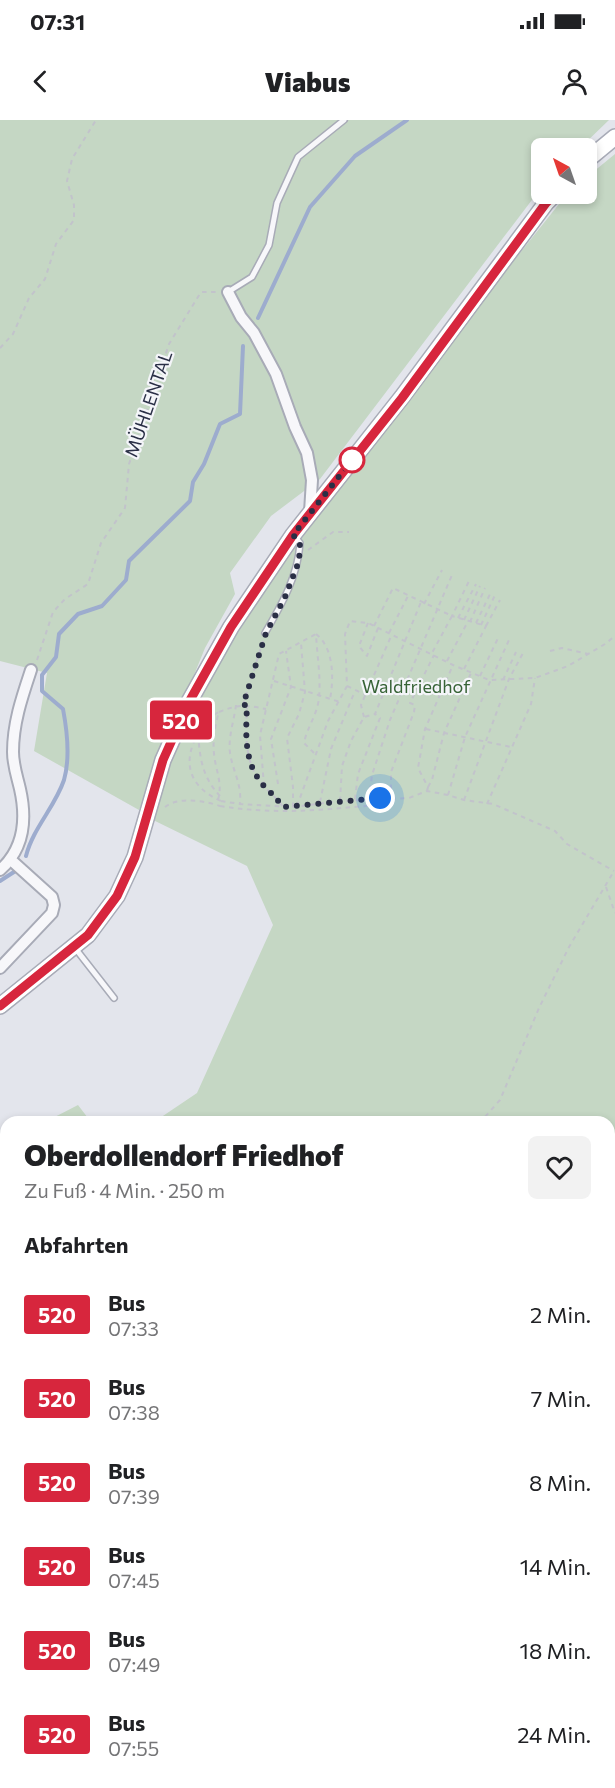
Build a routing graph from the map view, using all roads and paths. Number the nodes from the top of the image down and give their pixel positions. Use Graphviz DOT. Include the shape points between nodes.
graph roads {
  1 [pos="96,120"];
  2 [pos="344,120"];
  3 [pos="615,137"];
  4 [pos="597,152"];
  5 [pos="545,204"];
  6 [pos="228,292"];
  7 [pos="0,348"];
  8 [pos="310,512"];
  9 [pos="349,532"];
  10 [pos="293,535"];
  11 [pos="299,558"];
  12 [pos="442,570"];
  13 [pos="452,574"];
  14 [pos="469,580"];
  15 [pos="476,584"];
  16 [pos="480,586"];
  17 [pos="485,588"];
  18 [pos="491,592"];
  19 [pos="495,595"];
  20 [pos="408,596"];
  21 [pos="500,600"];
  22 [pos="423,603"];
  23 [pos="436,609"];
  24 [pos="452,616"];
  25 [pos="458,618"];
  26 [pos="464,620"];
  27 [pos="470,622"];
  28 [pos="368,623"];
  29 [pos="476,624"];
  30 [pos="466,625"];
  31 [pos="481,625"];
  32 [pos="374,626"];
  33 [pos="486,626"];
  34 [pos="378,628"];
  35 [pos="266,633"];
  36 [pos="390,633"];
  37 [pos="316,634"];
  38 [pos="499,636"];
  39 [pos="615,636"];
  40 [pos="509,640"];
  41 [pos="405,641"];
  42 [pos="301,644"];
  43 [pos="420,647"];
  44 [pos="286,651"];
  45 [pos="550,651"];
  46 [pos="516,652"];
  47 [pos="523,653"];
  48 [pos="433,654"];
  49 [pos="588,654"];
  50 [pos="447,662"];
  51 [pos="453,665"];
  52 [pos="32,670"];
  53 [pos="463,670"];
  54 [pos="471,673"];
  55 [pos="480,676"];
  56 [pos="535,678"];
  57 [pos="510,679"];
  58 [pos="489,680"];
  59 [pos="503,680"];
  60 [pos="274,681"];
  61 [pos="347,686"];
  62 [pos="291,687"];
  63 [pos="356,690"];
  64 [pos="305,692"];
  65 [pos="366,695"];
  66 [pos="319,697"];
  67 [pos="330,699"];
  68 [pos="340,702"];
  69 [pos="236,705"];
  70 [pos="245,705"];
  71 [pos="266,709"];
  72 [pos="219,712"];
  73 [pos="375,714"];
  74 [pos="364,717"];
  75 [pos="425,729"];
  76 [pos="444,733"];
  77 [pos="198,734"];
  78 [pos="465,737"];
  79 [pos="486,741"];
  80 [pos="511,747"];
  81 [pos="315,753"];
  82 [pos="278,784"];
  83 [pos="264,786"];
  84 [pos="428,789"];
  85 [pos="448,795"];
  86 [pos="220,796"];
  87 [pos="380,798"];
  88 [pos="391,798"];
  89 [pos="369,799"];
  90 [pos="355,800"];
  91 [pos="464,800"];
  92 [pos="220,801"];
  93 [pos="340,801"];
  94 [pos="320,802"];
  95 [pos="240,804"];
  96 [pos="487,804"];
  97 [pos="220,807"];
  98 [pos="283,807"];
  99 [pos="295,807"];
  100 [pos="160,815"];
  101 [pos="11,860"];
  102 [pos="0,870"];
  103 [pos="615,871"];
  104 [pos="606,887"];
  105 [pos="615,914"];
  106 [pos="74,946"];
  107 [pos="0,968"];
  108 [pos="114,998"];
  109 [pos="0,1006"];
  110 [pos="486,1116"];
  1 -- 7 [label="path" via="72,159 67,181 74,220 56,244 45,279 29,298 13,334"];
  2 -- 6 [label="lane" via="298,158 277,203 269,245 252,277"];
  3 -- 4 [label="main road"];
  5 -- 8 [label="main road" via="402,398"];
  6 -- 8 [label="street" via="276,374 307,453 312,480"];
  6 -- 52 [label="path, MÜHLENTAL" via="201,292 169,344 129,464 125,508 101,543 88,584 53,612"];
  8 -- 10 [label="main road"];
  9 -- 11 [label="path" via="333,532"];
  10 -- 11 [label="lane" via="300,543"];
  10 -- 106 [label="main road" via="231,627 189,702 163,760 124,883 88,935"];
  11 -- 35 [label="lane"];
  12 -- 22 [label="path"];
  13 -- 23 [label="path"];
  14 -- 24 [label="path"];
  15 -- 25 [label="path"];
  16 -- 26 [label="path"];
  17 -- 27 [label="path"];
  18 -- 29 [label="path"];
  19 -- 31 [label="path"];
  20 -- 22 [label="path"];
  20 -- 32 [label="path" via="393,588"];
  20 -- 36 [label="path"];
  21 -- 33 [label="path"];
  22 -- 23 [label="path"];
  22 -- 41 [label="path"];
  23 -- 24 [label="path"];
  23 -- 43 [label="path"];
  24 -- 25 [label="path"];
  24 -- 48 [label="path"];
  25 -- 26 [label="path"];
  26 -- 27 [label="path"];
  27 -- 29 [label="path"];
  28 -- 32 [label="path"];
  28 -- 34 [label="path" via="358,646 368,656"];
  28 -- 61 [label="path" via="350,621 345,634"];
  29 -- 31 [label="path"];
  30 -- 50 [label="path"];
  31 -- 33 [label="path"];
  32 -- 34 [label="path"];
  33 -- 53 [label="path"];
  34 -- 36 [label="path"];
  35 -- 70 [label="path"];
  36 -- 41 [label="path"];
  36 -- 65 [label="path"];
  37 -- 42 [label="path"];
  37 -- 66 [label="path"];
  37 -- 67 [label="path" via="324,640 331,668"];
  38 -- 55 [label="path"];
  39 -- 49 [label="path"];
  40 -- 58 [label="path"];
  41 -- 43 [label="path"];
  41 -- 73 [label="path"];
  42 -- 44 [label="path"];
  42 -- 64 [label="path"];
  43 -- 48 [label="path"];
  43 -- 89 [label="path" via="382,742"];
  44 -- 60 [label="path" via="279,654"];
  44 -- 62 [label="path"];
  45 -- 49 [label="path" via="562,648"];
  46 -- 59 [label="path"];
  47 -- 57 [label="path"];
  48 -- 50 [label="path"];
  48 -- 88 [label="path" via="410,704 415,705 414,712 391,772"];
  49 -- 56 [label="path"];
  50 -- 51 [label="path"];
  51 -- 53 [label="path"];
  51 -- 75 [label="path"];
  52 -- 101 [label="street" via="14,729 13,754 23,820 22,837"];
  53 -- 54 [label="path"];
  54 -- 55 [label="path"];
  54 -- 76 [label="path"];
  55 -- 58 [label="path"];
  56 -- 57 [label="path"];
  56 -- 80 [label="path" via="531,704"];
  57 -- 59 [label="path"];
  57 -- 79 [label="path"];
  58 -- 59 [label="path"];
  58 -- 78 [label="path"];
  60 -- 62 [label="path"];
  60 -- 71 [label="path"];
  61 -- 63 [label="path"];
  61 -- 68 [label="path"];
  62 -- 64 [label="path"];
  62 -- 82 [label="path" via="271,739"];
  63 -- 65 [label="path"];
  63 -- 94 [label="path" via="331,749"];
  64 -- 66 [label="path"];
  64 -- 99 [label="path" via="287,738"];
  65 -- 74 [label="path" via="361,705"];
  66 -- 67 [label="path"];
  66 -- 81 [label="path" via="304,743"];
  67 -- 68 [label="path"];
  68 -- 81 [label="path"];
  69 -- 70 [label="path"];
  69 -- 72 [label="path"];
  69 -- 95 [label="path" via="230,753 240,784"];
  70 -- 71 [label="path"];
  70 -- 83 [label="path" via="246,746 253,770"];
  71 -- 83 [label="path" via="260,735"];
  72 -- 77 [label="path" via="210,716"];
  72 -- 86 [label="path" via="214,744"];
  73 -- 74 [label="path"];
  73 -- 90 [label="path" via="380,718 358,774"];
  74 -- 93 [label="path" via="342,766"];
  75 -- 76 [label="path"];
  75 -- 84 [label="path" via="418,768"];
  76 -- 78 [label="path"];
  76 -- 84 [label="path"];
  77 -- 86 [label="path" via="200,758 209,784"];
  77 -- 92 [label="path" via="188,757 189,770 204,791"];
  78 -- 79 [label="path"];
  78 -- 85 [label="path"];
  79 -- 80 [label="path"];
  79 -- 91 [label="path"];
  80 -- 96 [label="path"];
  81 -- 99 [label="path"];
  83 -- 98 [label="path"];
  84 -- 85 [label="path"];
  84 -- 88 [label="path" via="409,798"];
  85 -- 91 [label="path"];
  86 -- 92 [label="path"];
  87 -- 88 [label="path"];
  87 -- 89 [label="path"];
  87 -- 97 [label="path" via="376,805 296,812"];
  89 -- 90 [label="path"];
  90 -- 93 [label="path"];
  91 -- 96 [label="path"];
  92 -- 95 [label="path"];
  92 -- 97 [label="path"];
  93 -- 94 [label="path"];
  94 -- 99 [label="path"];
  95 -- 98 [label="path"];
  96 -- 103 [label="path" via="555,831 567,844"];
  97 -- 100 [label="path" via="208,802 174,802 166,805"];
  98 -- 99 [label="path"];
  101 -- 102 [label="street"];
  101 -- 107 [label="street" via="52,897 54,905 52,913"];
  103 -- 104 [label="path"];
  104 -- 105 [label="path"];
  104 -- 110 [label="path" via="538,1008 500,1100"];
  106 -- 108 [label="lane"];
  106 -- 109 [label="main road"];
}
